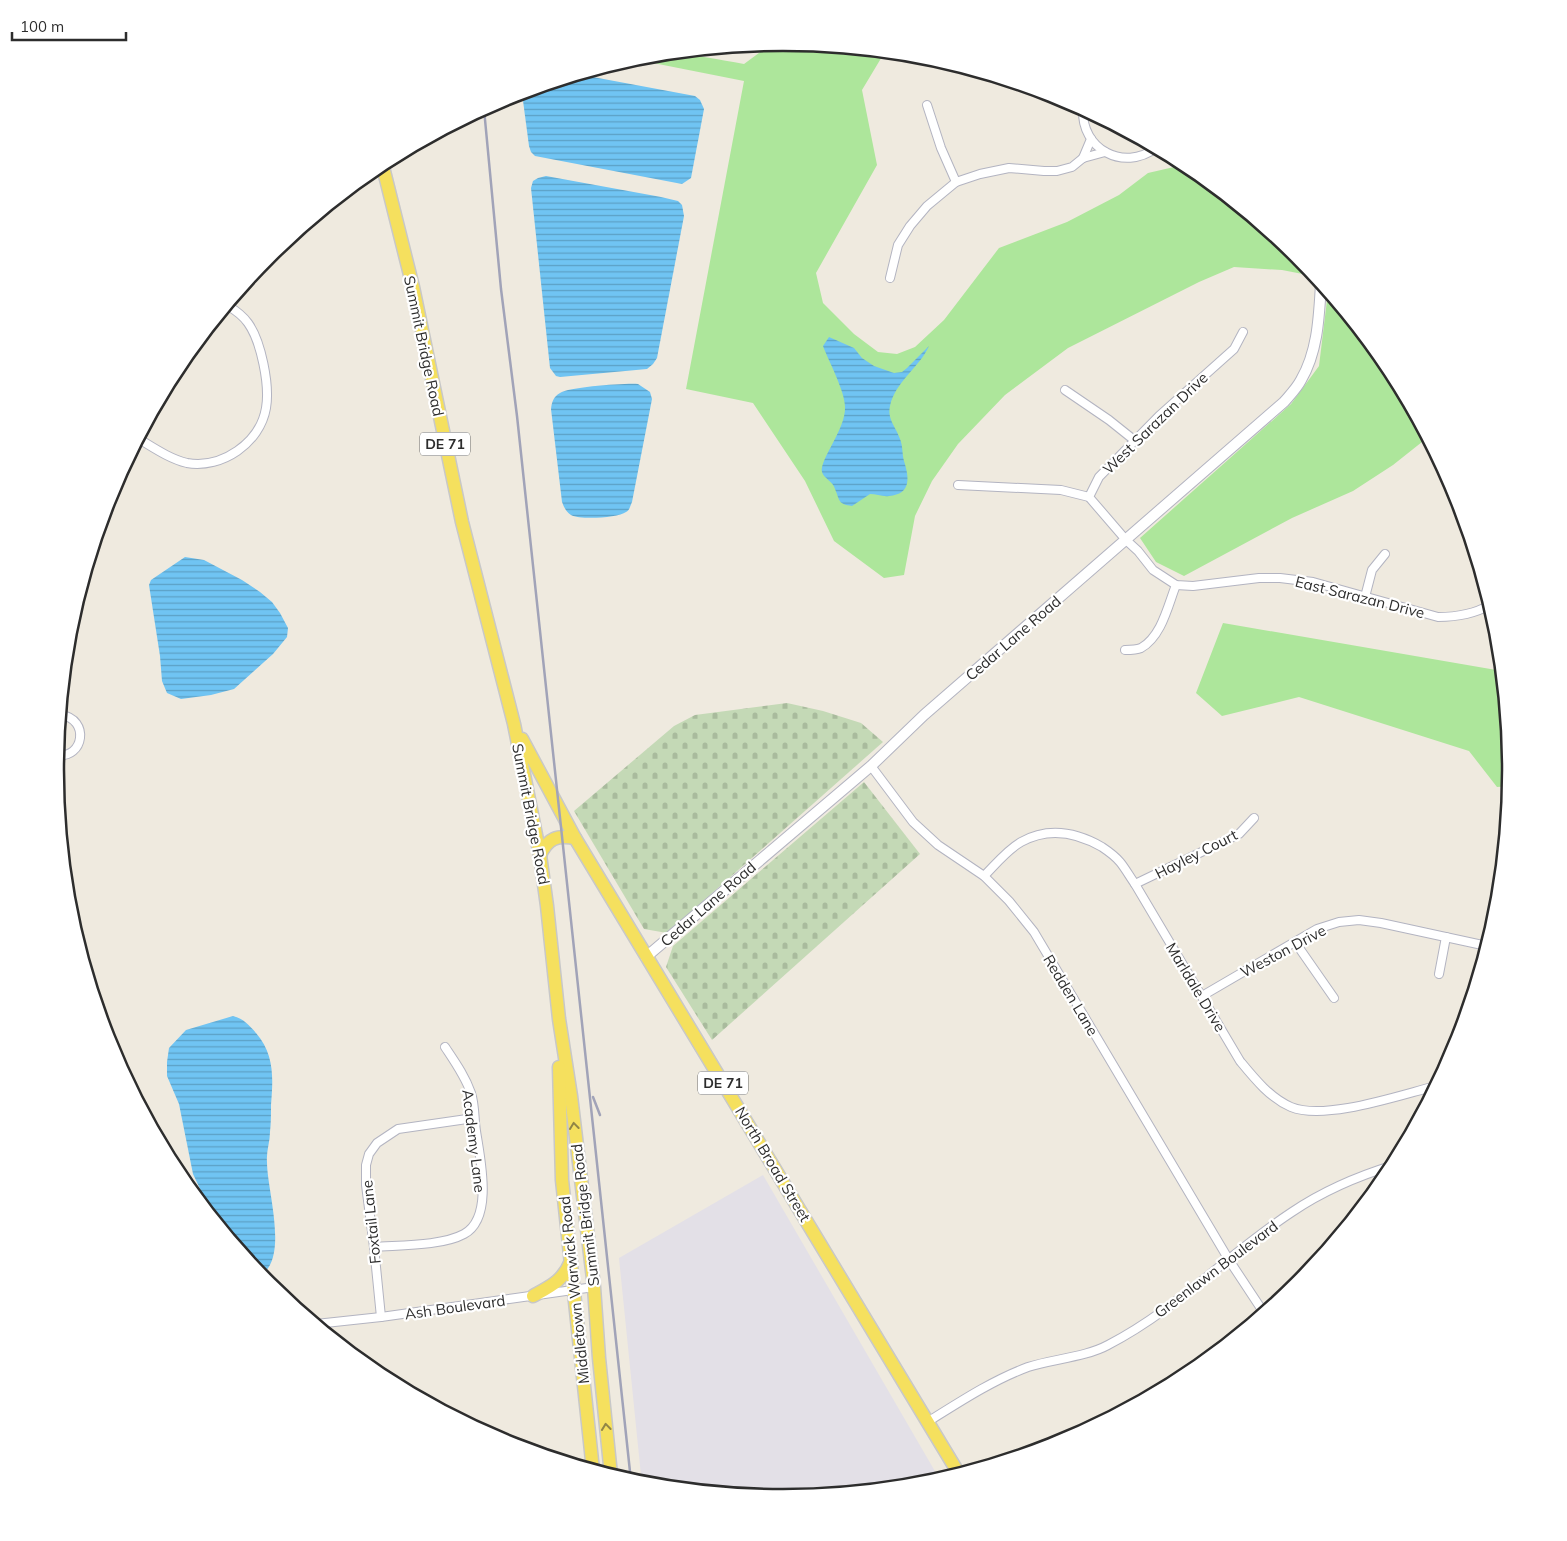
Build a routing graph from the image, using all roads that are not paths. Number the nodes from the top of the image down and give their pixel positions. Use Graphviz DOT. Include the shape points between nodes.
graph roads {
  1 [pos="927,105"];
  2 [pos="1083,117"];
  3 [pos="1091,139"];
  4 [pos="1105,152"];
  5 [pos="1149,152"];
  6 [pos="1083,158"];
  7 [pos="384,172"];
  8 [pos="956,182"];
  9 [pos="890,278"];
  10 [pos="1320,292"];
  11 [pos="232,309"];
  12 [pos="1243,332"];
  13 [pos="1065,390"];
  14 [pos="1134,440"];
  15 [pos="143,442"];
  16 [pos="958,485"];
  17 [pos="1089,497"];
  18 [pos="1126,540"];
  19 [pos="1385,554"];
  20 [pos="1176,585"];
  21 [pos="1365,597"];
  22 [pos="1484,608"];
  23 [pos="1125,650"];
  24 [pos="67,717"];
  25 [pos="514,724"];
  26 [pos="65,754"];
  27 [pos="871,766"];
  28 [pos="1254,818"];
  29 [pos="573,834"];
  30 [pos="536,837"];
  31 [pos="540,855"];
  32 [pos="984,876"];
  33 [pos="1134,884"];
  34 [pos="1446,937"];
  35 [pos="1295,942"];
  36 [pos="1481,945"];
  37 [pos="646,956"];
  38 [pos="1439,974"];
  39 [pos="1202,996"];
  40 [pos="1334,998"];
  41 [pos="558,1019"];
  42 [pos="445,1047"];
  43 [pos="1430,1088"];
  44 [pos="474,1118"];
  45 [pos="1383,1169"];
  46 [pos="374,1248"];
  47 [pos="1229,1260"];
  48 [pos="571,1261"];
  49 [pos="594,1287"];
  50 [pos="574,1290"];
  51 [pos="533,1296"];
  52 [pos="1261,1309"];
  53 [pos="381,1317"];
  54 [pos="324,1323"];
  55 [pos="929,1421"];
  56 [pos="592,1464"];
  57 [pos="610,1468"];
  58 [pos="957,1468"];
  1 -- 8 [label="street"];
  2 -- 3 [label="street"];
  3 -- 4 [label="street"];
  3 -- 6 [label="street"];
  4 -- 5 [label="street" via="1125,158"];
  4 -- 6 [label="street"];
  6 -- 8 [label="street" via="1072,167 1057,171 1009,168"];
  7 -- 25 [label="main road, Summit Bridge Road / DE 71" via="413,287 462,522"];
  8 -- 9 [label="street" via="927,206 910,226 898,245"];
  10 -- 18 [label="street, Cedar Lane Road" via="1317,336 1301,380 1284,402"];
  11 -- 15 [label="street" via="248,322 257,340 266,387 266,408 259,428 231,456 212,463 176,460"];
  12 -- 14 [label="street, West Sarazan Drive" via="1234,349"];
  13 -- 14 [label="street"];
  14 -- 17 [label="street, West Sarazan Drive" via="1098,477"];
  16 -- 17 [label="street" via="1062,490"];
  17 -- 18 [label="street"];
  18 -- 20 [label="street" via="1154,570"];
  18 -- 27 [label="street, Cedar Lane Road" via="924,715"];
  19 -- 21 [label="street" via="1372,570"];
  20 -- 21 [label="street, East Sarazan Drive" via="1280,578 1313,582"];
  20 -- 23 [label="street" via="1163,622 1152,637 1140,648"];
  21 -- 22 [label="street, East Sarazan Drive" via="1438,617 1453,617"];
  24 -- 26 [label="street" via="76,722 80,740 75,749"];
  25 -- 29 [label="main road, North Broad Street / DE 71"];
  25 -- 30 [label="main road, Summit Bridge Road"];
  27 -- 32 [label="street, Redden Lane" via="913,822 938,845"];
  27 -- 37 [label="street, Cedar Lane Road"];
  28 -- 33 [label="street, Hayley Court" via="1239,834"];
  29 -- 30 [label="main road" via="553,831"];
  29 -- 31 [label="main road" via="552,839"];
  29 -- 37 [label="main road, North Broad Street / DE 71"];
  30 -- 31 [label="main road, Summit Bridge Road"];
  31 -- 41 [label="main road, Summit Bridge Road"];
  32 -- 33 [label="street, Marldale Drive" via="1022,842 1043,834 1067,833 1088,839 1106,850 1119,861"];
  32 -- 47 [label="street, Redden Lane" via="1034,932"];
  33 -- 39 [label="street, Marldale Drive"];
  34 -- 35 [label="street, Weston Drive" via="1359,920 1317,929"];
  34 -- 36 [label="street, Weston Drive"];
  34 -- 38 [label="street"];
  35 -- 39 [label="street, Weston Drive"];
  35 -- 40 [label="street"];
  37 -- 55 [label="main road, North Broad Street / DE 71"];
  39 -- 43 [label="street, Marldale Drive" via="1240,1062 1257,1082 1291,1107 1313,1112 1340,1110"];
  41 -- 48 [label="main road, Middletown Warwick Road" via="562,1180"];
  49 -- 41 [label="main road, Summit Bridge Road, one-way" via="571,1096"];
  42 -- 44 [label="street, Academy Lane" via="464,1074 472,1095"];
  44 -- 46 [label="street, Foxtail Lane" via="398,1129 377,1143 366,1165"];
  44 -- 46 [label="street, Academy Lane" via="484,1187 475,1225 465,1234 445,1241"];
  45 -- 47 [label="street, Greenlawn Boulevard" via="1361,1176 1290,1213"];
  46 -- 53 [label="street, Foxtail Lane"];
  47 -- 52 [label="street, Redden Lane"];
  47 -- 55 [label="street, Greenlawn Boulevard" via="1168,1309 1107,1346 1030,1367 994,1381"];
  48 -- 50 [label="main road, Middletown Warwick Road"];
  48 -- 51 [label="main road" via="566,1274"];
  49 -- 50 [label="street, Ash Boulevard"];
  57 -- 49 [label="main road, Summit Bridge Road, one-way"];
  50 -- 51 [label="street, Ash Boulevard"];
  50 -- 56 [label="main road, Middletown Warwick Road"];
  51 -- 53 [label="street, Ash Boulevard"];
  53 -- 54 [label="street, Ash Boulevard"];
  55 -- 58 [label="main road, North Broad Street / DE 71"];
}
